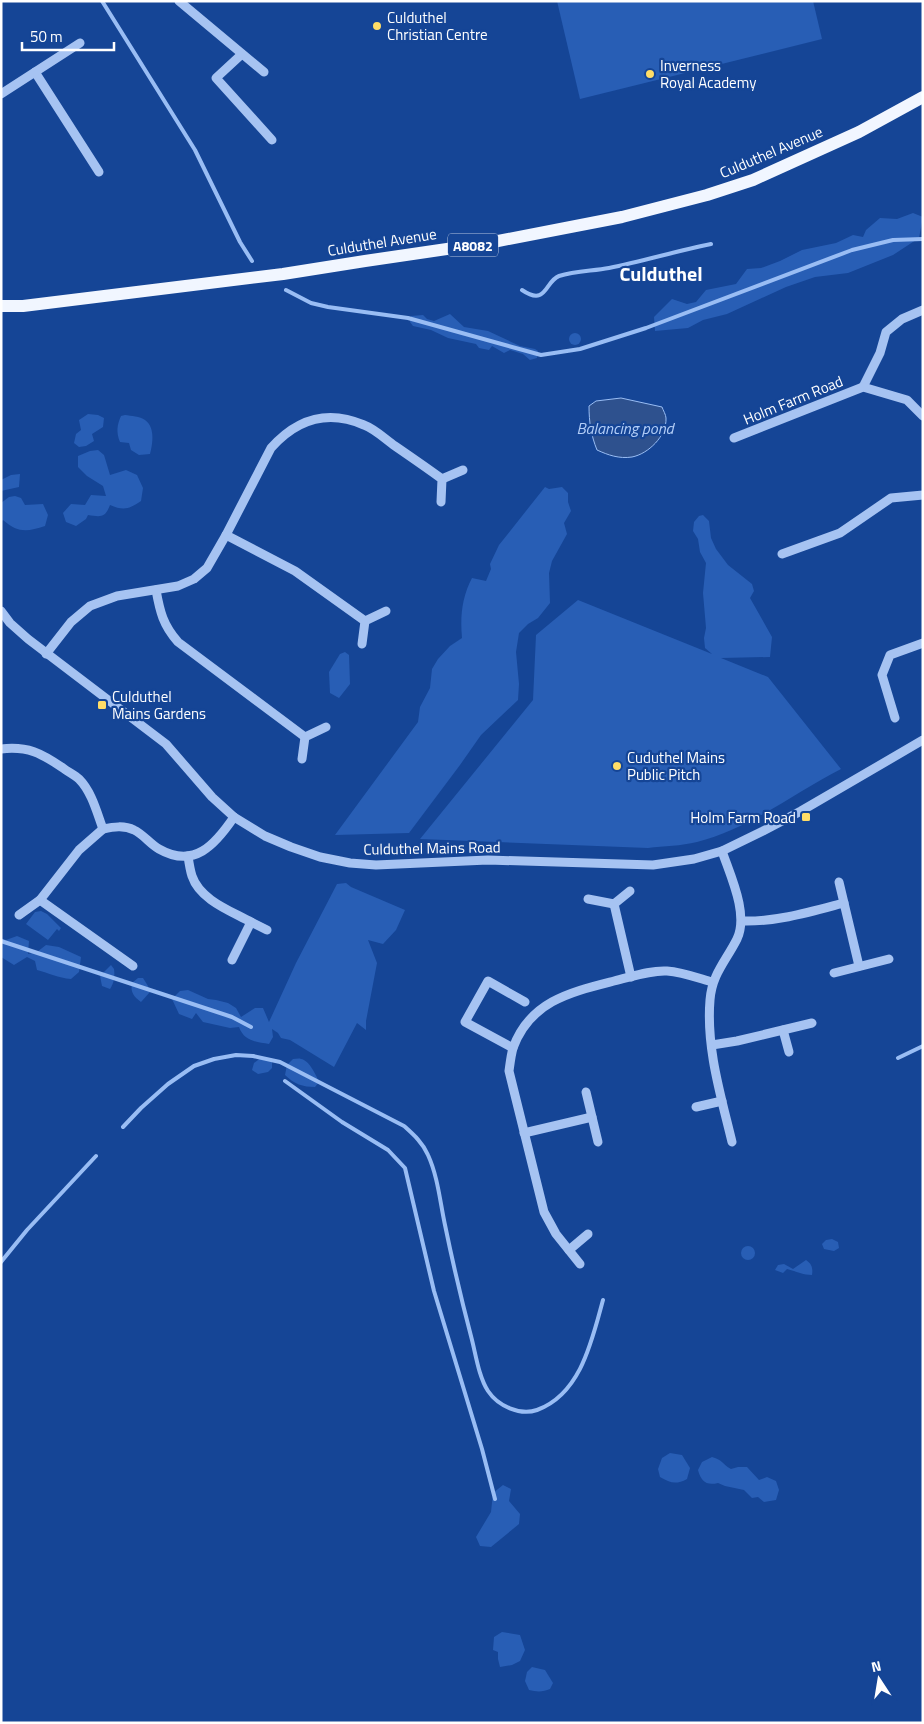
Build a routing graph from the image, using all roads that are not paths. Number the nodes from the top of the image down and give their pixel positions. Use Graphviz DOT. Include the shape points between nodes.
graph roads {
  1 [pos="179,1"];
  2 [pos="80,43"];
  3 [pos="242,54"];
  4 [pos="35,72"];
  5 [pos="264,72"];
  6 [pos="1,94"];
  7 [pos="923,97"];
  8 [pos="272,140"];
  9 [pos="99,172"];
  10 [pos="1,306"];
  11 [pos="923,310"];
  12 [pos="863,387"];
  13 [pos="923,416"];
  14 [pos="734,438"];
  15 [pos="463,470"];
  16 [pos="442,479"];
  17 [pos="923,496"];
  18 [pos="441,502"];
  19 [pos="226,535"];
  20 [pos="782,554"];
  21 [pos="156,590"];
  22 [pos="1,611"];
  23 [pos="386,611"];
  24 [pos="365,621"];
  25 [pos="923,643"];
  26 [pos="362,644"];
  27 [pos="46,654"];
  28 [pos="895,718"];
  29 [pos="326,727"];
  30 [pos="305,737"];
  31 [pos="923,740"];
  32 [pos="1,749"];
  33 [pos="302,760"];
  34 [pos="234,817"];
  35 [pos="103,829"];
  36 [pos="722,851"];
  37 [pos="188,856"];
  38 [pos="839,882"];
  39 [pos="630,891"];
  40 [pos="588,899"];
  41 [pos="40,900"];
  42 [pos="844,903"];
  43 [pos="614,904"];
  44 [pos="19,915"];
  45 [pos="742,921"];
  46 [pos="251,922"];
  47 [pos="267,930"];
  48 [pos="232,960"];
  49 [pos="889,960"];
  50 [pos="133,966"];
  51 [pos="859,966"];
  52 [pos="834,972"];
  53 [pos="631,977"];
  54 [pos="712,982"];
  55 [pos="525,1002"];
  56 [pos="812,1023"];
  57 [pos="783,1030"];
  58 [pos="712,1045"];
  59 [pos="513,1048"];
  60 [pos="788,1052"];
  61 [pos="586,1092"];
  62 [pos="722,1101"];
  63 [pos="696,1107"];
  64 [pos="592,1117"];
  65 [pos="524,1133"];
  66 [pos="598,1142"];
  67 [pos="732,1142"];
  68 [pos="588,1234"];
  69 [pos="569,1250"];
  70 [pos="580,1264"];
  1 -- 3 [label="street"];
  2 -- 4 [label="street"];
  3 -- 5 [label="street"];
  3 -- 8 [label="street" via="216,78"];
  4 -- 6 [label="street"];
  4 -- 9 [label="street"];
  7 -- 10 [label="main road, Culduthel Avenue / A8082" via="859,132 753,180 622,217 488,243 282,274"];
  11 -- 12 [label="street, Holm Farm Road" via="902,319 886,332 880,353"];
  12 -- 13 [label="street, Holm Farm Road" via="907,400"];
  12 -- 14 [label="street, Holm Farm Road"];
  15 -- 16 [label="street"];
  16 -- 18 [label="street"];
  16 -- 19 [label="street" via="365,425 344,418 310,420 281,437 271,448"];
  17 -- 20 [label="street" via="891,498 840,533"];
  19 -- 21 [label="street" via="207,568 194,579"];
  19 -- 24 [label="street" via="296,571"];
  21 -- 27 [label="street" via="117,596 90,606 71,622"];
  21 -- 30 [label="street" via="161,615 178,642"];
  22 -- 27 [label="street, Culduthel Mains Road"];
  23 -- 24 [label="street"];
  24 -- 26 [label="street"];
  25 -- 28 [label="street" via="890,656 882,675"];
  27 -- 34 [label="street, Culduthel Mains Road" via="166,744"];
  29 -- 30 [label="street"];
  30 -- 33 [label="street"];
  31 -- 36 [label="street, Culduthel Mains Road" via="802,811"];
  32 -- 35 [label="street" via="31,750 46,756 80,780"];
  34 -- 36 [label="street, Culduthel Mains Road" via="265,836 320,857 376,865 488,860 653,865"];
  34 -- 37 [label="street" via="220,838 203,852"];
  35 -- 37 [label="street" via="117,826 133,829 172,856"];
  35 -- 41 [label="street" via="79,850"];
  36 -- 45 [label="street"];
  37 -- 46 [label="street" via="192,877 199,890 210,900"];
  38 -- 42 [label="street"];
  39 -- 43 [label="street"];
  40 -- 43 [label="street"];
  41 -- 44 [label="street"];
  41 -- 50 [label="street"];
  42 -- 45 [label="street" via="763,922"];
  42 -- 51 [label="street"];
  43 -- 53 [label="street"];
  45 -- 54 [label="street" via="738,937"];
  46 -- 47 [label="street"];
  46 -- 48 [label="street"];
  49 -- 51 [label="street"];
  51 -- 52 [label="street"];
  53 -- 54 [label="street" via="667,971"];
  53 -- 59 [label="street" via="580,990 549,1003 535,1014"];
  54 -- 58 [label="street" via="709,1015"];
  55 -- 59 [label="street" via="488,981 465,1022"];
  56 -- 57 [label="street"];
  57 -- 58 [label="street"];
  57 -- 60 [label="street"];
  58 -- 62 [label="street"];
  59 -- 65 [label="street" via="509,1071"];
  61 -- 64 [label="street"];
  62 -- 63 [label="street"];
  62 -- 67 [label="street"];
  64 -- 65 [label="street"];
  64 -- 66 [label="street"];
  65 -- 69 [label="street" via="544,1212"];
  68 -- 69 [label="street"];
  69 -- 70 [label="street"];
}
